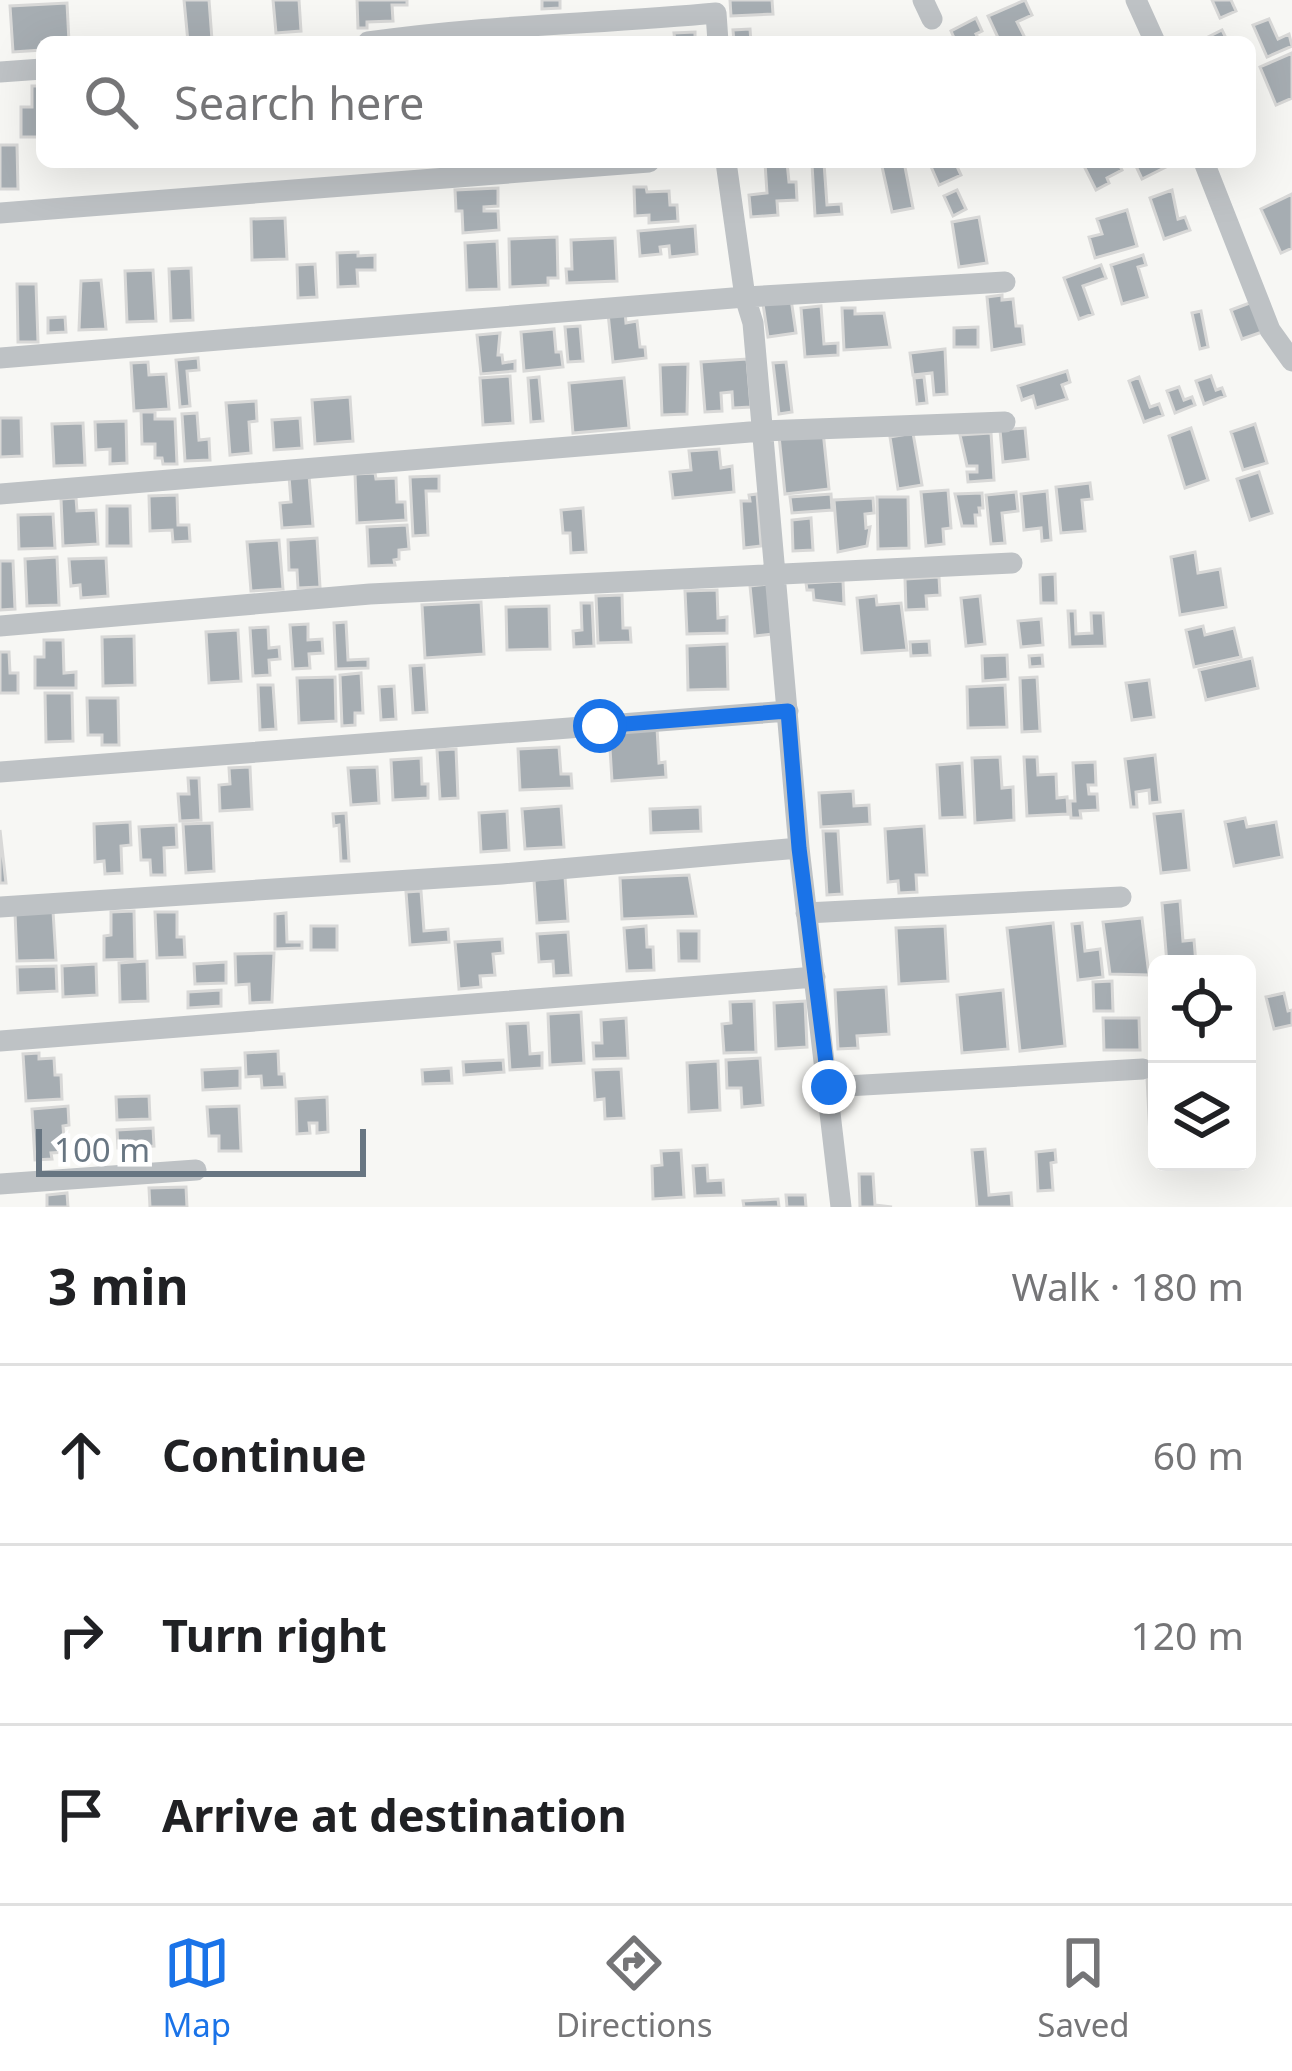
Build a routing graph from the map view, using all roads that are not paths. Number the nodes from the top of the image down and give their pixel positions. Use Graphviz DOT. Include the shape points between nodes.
graph roads {
  1 [pos="1136,0"];
  2 [pos="715,7"];
  3 [pos="410,36"];
  4 [pos="1153,36"];
  5 [pos="36,69"];
  6 [pos="0,72"];
  7 [pos="573,168"];
  8 [pos="727,168"];
  9 [pos="1206,168"];
  10 [pos="0,213"];
  11 [pos="1005,282"];
  12 [pos="745,297"];
  13 [pos="0,358"];
  14 [pos="1292,361"];
  15 [pos="1005,422"];
  16 [pos="762,431"];
  17 [pos="0,494"];
  18 [pos="1012,563"];
  19 [pos="776,573"];
  20 [pos="0,626"];
  21 [pos="788,711"];
  22 [pos="0,772"];
  23 [pos="799,848"];
  24 [pos="1121,897"];
  25 [pos="0,907"];
  26 [pos="806,913"];
  27 [pos="815,977"];
  28 [pos="0,1041"];
  29 [pos="1143,1069"];
  30 [pos="829,1087"];
  31 [pos="196,1170"];
  32 [pos="0,1184"];
  33 [pos="841,1207"];
  1 -- 4 [label="street"];
  2 -- 3 [label="street"];
  5 -- 6 [label="street"];
  7 -- 10 [label="street"];
  8 -- 12 [label="street"];
  9 -- 14 [label="street" via="1270,330"];
  11 -- 12 [label="street"];
  12 -- 13 [label="street"];
  12 -- 16 [label="street"];
  15 -- 16 [label="street"];
  16 -- 17 [label="street"];
  16 -- 19 [label="street"];
  18 -- 19 [label="street"];
  19 -- 20 [label="street" via="370,594"];
  19 -- 21 [label="street"];
  21 -- 22 [label="street"];
  21 -- 23 [label="street"];
  23 -- 25 [label="street"];
  23 -- 26 [label="street"];
  24 -- 26 [label="street"];
  26 -- 27 [label="street"];
  27 -- 28 [label="street"];
  27 -- 30 [label="street"];
  29 -- 30 [label="street"];
  30 -- 33 [label="street"];
  31 -- 32 [label="street"];
}
